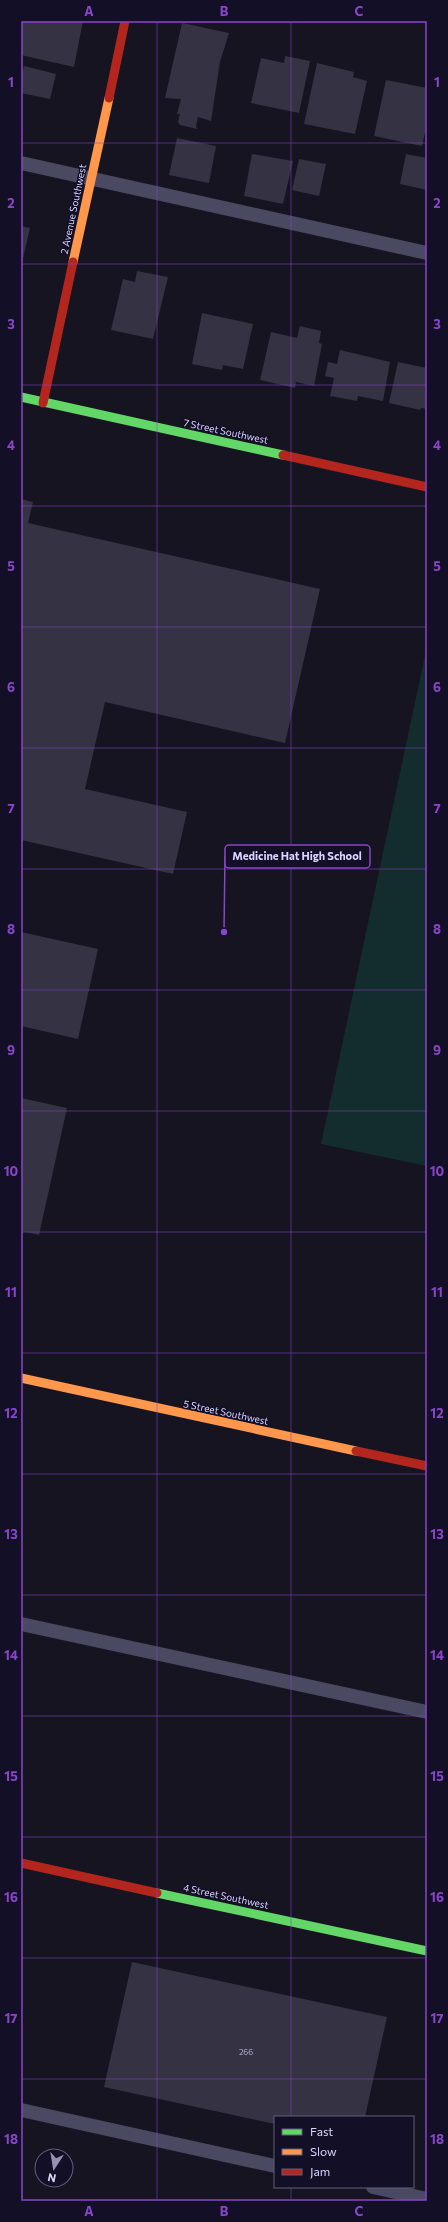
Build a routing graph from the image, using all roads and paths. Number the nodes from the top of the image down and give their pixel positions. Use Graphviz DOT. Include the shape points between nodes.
graph roads {
  1 [pos="125,21"];
  2 [pos="21,162"];
  3 [pos="90,179"];
  4 [pos="427,253"];
  5 [pos="21,398"];
  6 [pos="43,402"];
  7 [pos="427,486"];
  8 [pos="21,1378"];
  9 [pos="427,1466"];
  10 [pos="21,1624"];
  11 [pos="427,1712"];
  12 [pos="21,1862"];
  13 [pos="427,1951"];
  14 [pos="21,2110"];
  15 [pos="274,2166"];
  16 [pos="378,2188"];
  17 [pos="427,2199"];
  1 -- 3 [label="street, 2 Avenue Southwest"];
  2 -- 3 [label="lane"];
  3 -- 4 [label="lane"];
  3 -- 6 [label="street, 2 Avenue Southwest"];
  5 -- 6 [label="street, 7 Street Southwest"];
  6 -- 7 [label="street, 7 Street Southwest"];
  8 -- 9 [label="street, 5 Street Southwest"];
  10 -- 11 [label="lane"];
  12 -- 13 [label="street, 4 Street Southwest"];
  14 -- 15 [label="lane"];
  16 -- 17 [label="lane"];
}
